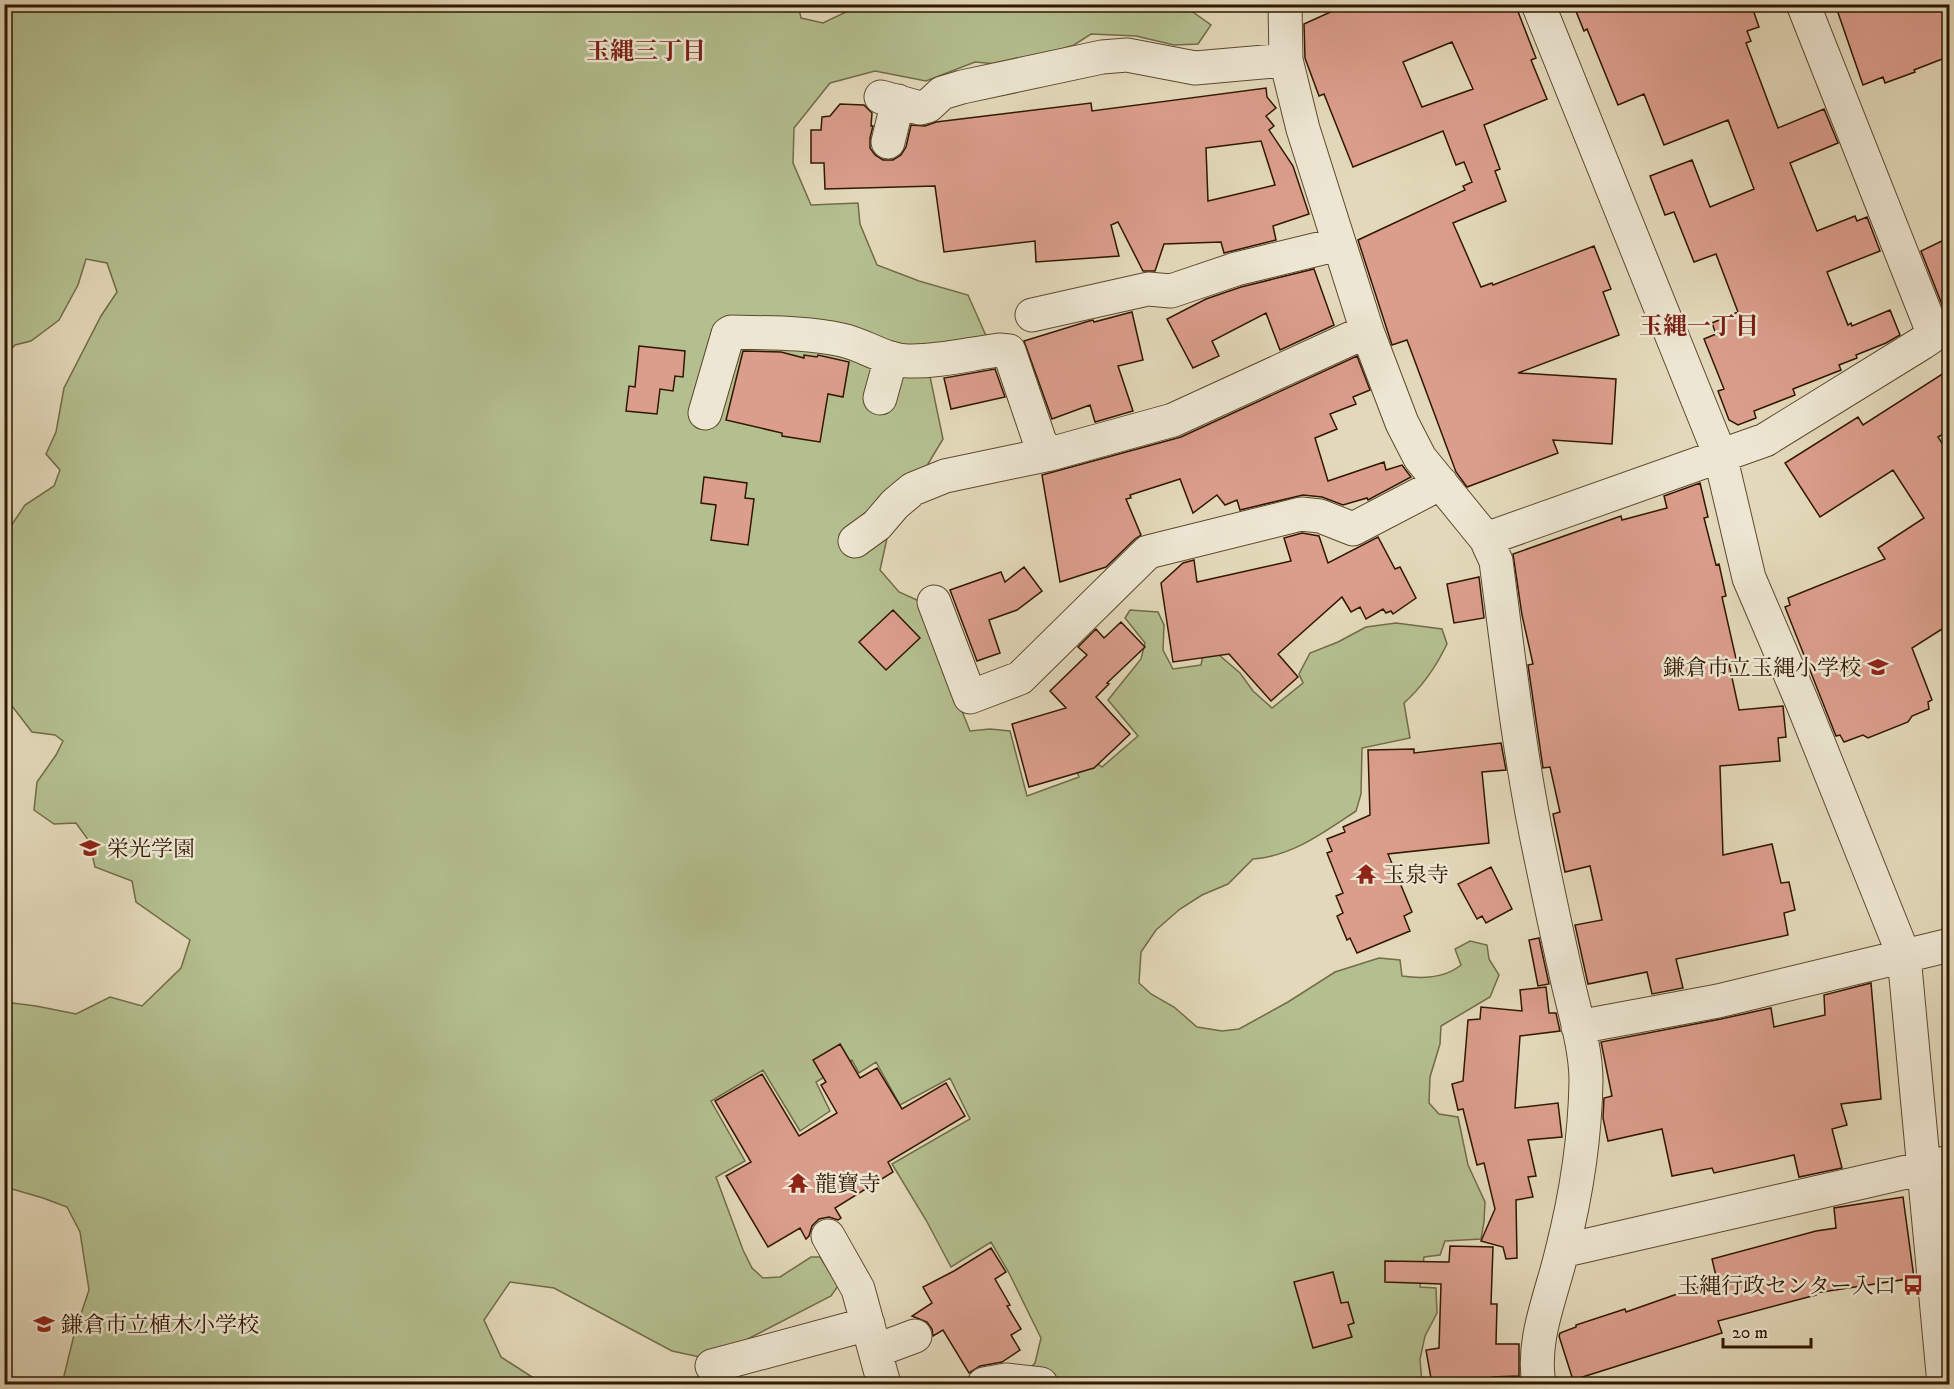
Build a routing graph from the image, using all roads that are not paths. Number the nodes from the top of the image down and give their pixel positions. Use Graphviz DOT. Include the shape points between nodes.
graph roads {
  1 [pos="1285,4"];
  2 [pos="1538,4"];
  3 [pos="1803,4"];
  4 [pos="1286,60"];
  5 [pos="888,142"];
  6 [pos="1339,244"];
  7 [pos="1032,315"];
  8 [pos="1942,329"];
  9 [pos="1367,331"];
  10 [pos="891,358"];
  11 [pos="880,398"];
  12 [pos="705,413"];
  13 [pos="1050,454"];
  14 [pos="1720,455"];
  15 [pos="1441,483"];
  16 [pos="1486,538"];
  17 [pos="855,541"];
  18 [pos="934,602"];
  19 [pos="1950,945"];
  20 [pos="1904,956"];
  21 [pos="1578,1027"];
  22 [pos="1937,1165"];
  23 [pos="828,1236"];
  24 [pos="1562,1251"];
  25 [pos="915,1336"];
  26 [pos="871,1338"];
  27 [pos="712,1366"];
  28 [pos="884,1384"];
  29 [pos="984,1384"];
  30 [pos="1041,1384"];
  31 [pos="1539,1384"];
  32 [pos="1944,1384"];
  1 -- 4 [label="street"];
  2 -- 14 [label="street"];
  3 -- 8 [label="street"];
  4 -- 5 [label="street" via="1195,68 1127,56 1102,57 962,87 942,93 920,108 889,99"];
  4 -- 6 [label="street"];
  6 -- 7 [label="street" via="1236,269 1172,291 1148,289"];
  6 -- 9 [label="street"];
  8 -- 14 [label="street" via="1765,440"];
  9 -- 13 [label="street" via="1173,420"];
  9 -- 15 [label="street" via="1402,423 1420,459"];
  10 -- 11 [label="street"];
  10 -- 12 [label="street" via="843,340 731,332"];
  10 -- 13 [label="street" via="927,361 1009,351 1040,442"];
  13 -- 17 [label="street" via="945,476 913,489"];
  14 -- 16 [label="street"];
  14 -- 20 [label="street" via="1749,578"];
  15 -- 16 [label="street"];
  15 -- 18 [label="street" via="1353,529 1320,516 1300,514 1148,552 1020,678 970,697"];
  16 -- 21 [label="street" via="1496,561 1522,758"];
  19 -- 20 [label="street"];
  20 -- 21 [label="street" via="1718,1001"];
  20 -- 22 [label="street"];
  21 -- 24 [label="street" via="1586,1078 1583,1136"];
  22 -- 24 [label="street"];
  22 -- 32 [label="street"];
  23 -- 26 [label="street" via="858,1289"];
  24 -- 31 [label="street" via="1545,1309"];
  25 -- 26 [label="street"];
  26 -- 27 [label="street"];
  26 -- 28 [label="street"];
  29 -- 30 [label="street" via="1006,1380"];
}
